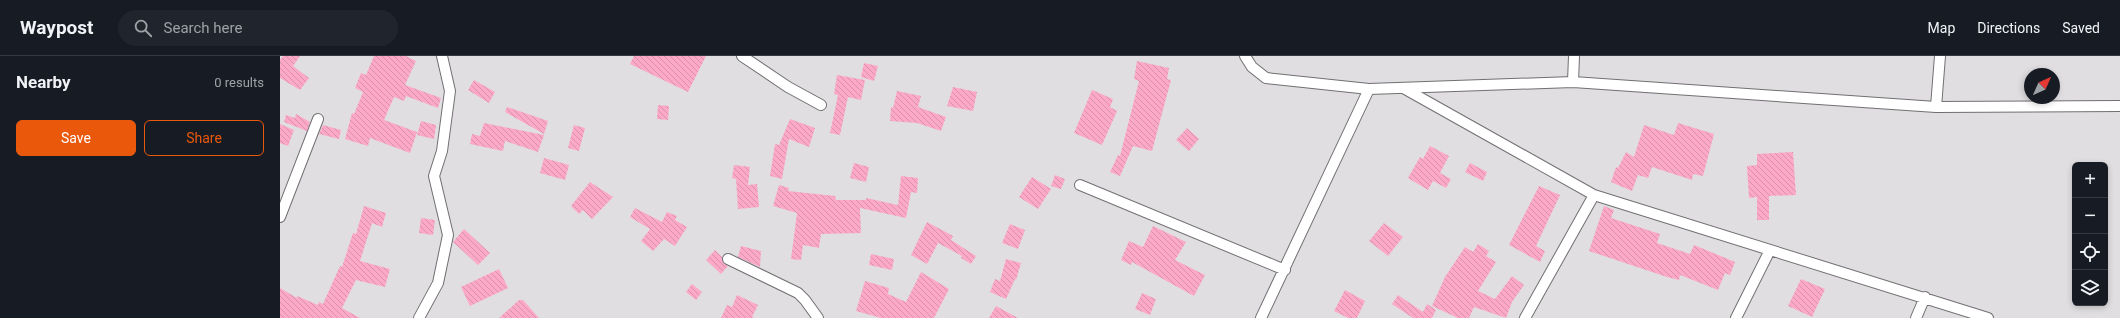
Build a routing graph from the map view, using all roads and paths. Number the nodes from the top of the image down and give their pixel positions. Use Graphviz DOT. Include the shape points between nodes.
graph roads {
  1 [pos="442,56"];
  2 [pos="742,56"];
  3 [pos="1245,56"];
  4 [pos="1574,56"];
  5 [pos="1940,56"];
  6 [pos="1573,82"];
  7 [pos="1369,88"];
  8 [pos="1404,89"];
  9 [pos="821,105"];
  10 [pos="2120,106"];
  11 [pos="1936,107"];
  12 [pos="318,119"];
  13 [pos="1080,185"];
  14 [pos="1594,195"];
  15 [pos="280,217"];
  16 [pos="1770,250"];
  17 [pos="728,259"];
  18 [pos="1284,270"];
  19 [pos="1925,297"];
  20 [pos="419,318"];
  21 [pos="818,318"];
  22 [pos="1261,318"];
  23 [pos="1526,318"];
  24 [pos="1736,318"];
  25 [pos="1916,318"];
  26 [pos="1988,318"];
  1 -- 20 [label="street" via="450,91 442,151 434,176 448,234 438,283"];
  2 -- 9 [label="street" via="788,87"];
  3 -- 7 [label="street" via="1266,78"];
  4 -- 6 [label="street"];
  5 -- 11 [label="street"];
  6 -- 8 [label="street"];
  6 -- 11 [label="street"];
  7 -- 8 [label="street"];
  7 -- 18 [label="street"];
  8 -- 14 [label="street"];
  10 -- 11 [label="street"];
  12 -- 15 [label="street"];
  13 -- 18 [label="street"];
  14 -- 16 [label="street"];
  14 -- 23 [label="street"];
  16 -- 19 [label="street"];
  16 -- 24 [label="street"];
  17 -- 21 [label="street" via="798,293"];
  18 -- 22 [label="street"];
  19 -- 25 [label="street"];
  19 -- 26 [label="street"];
}
